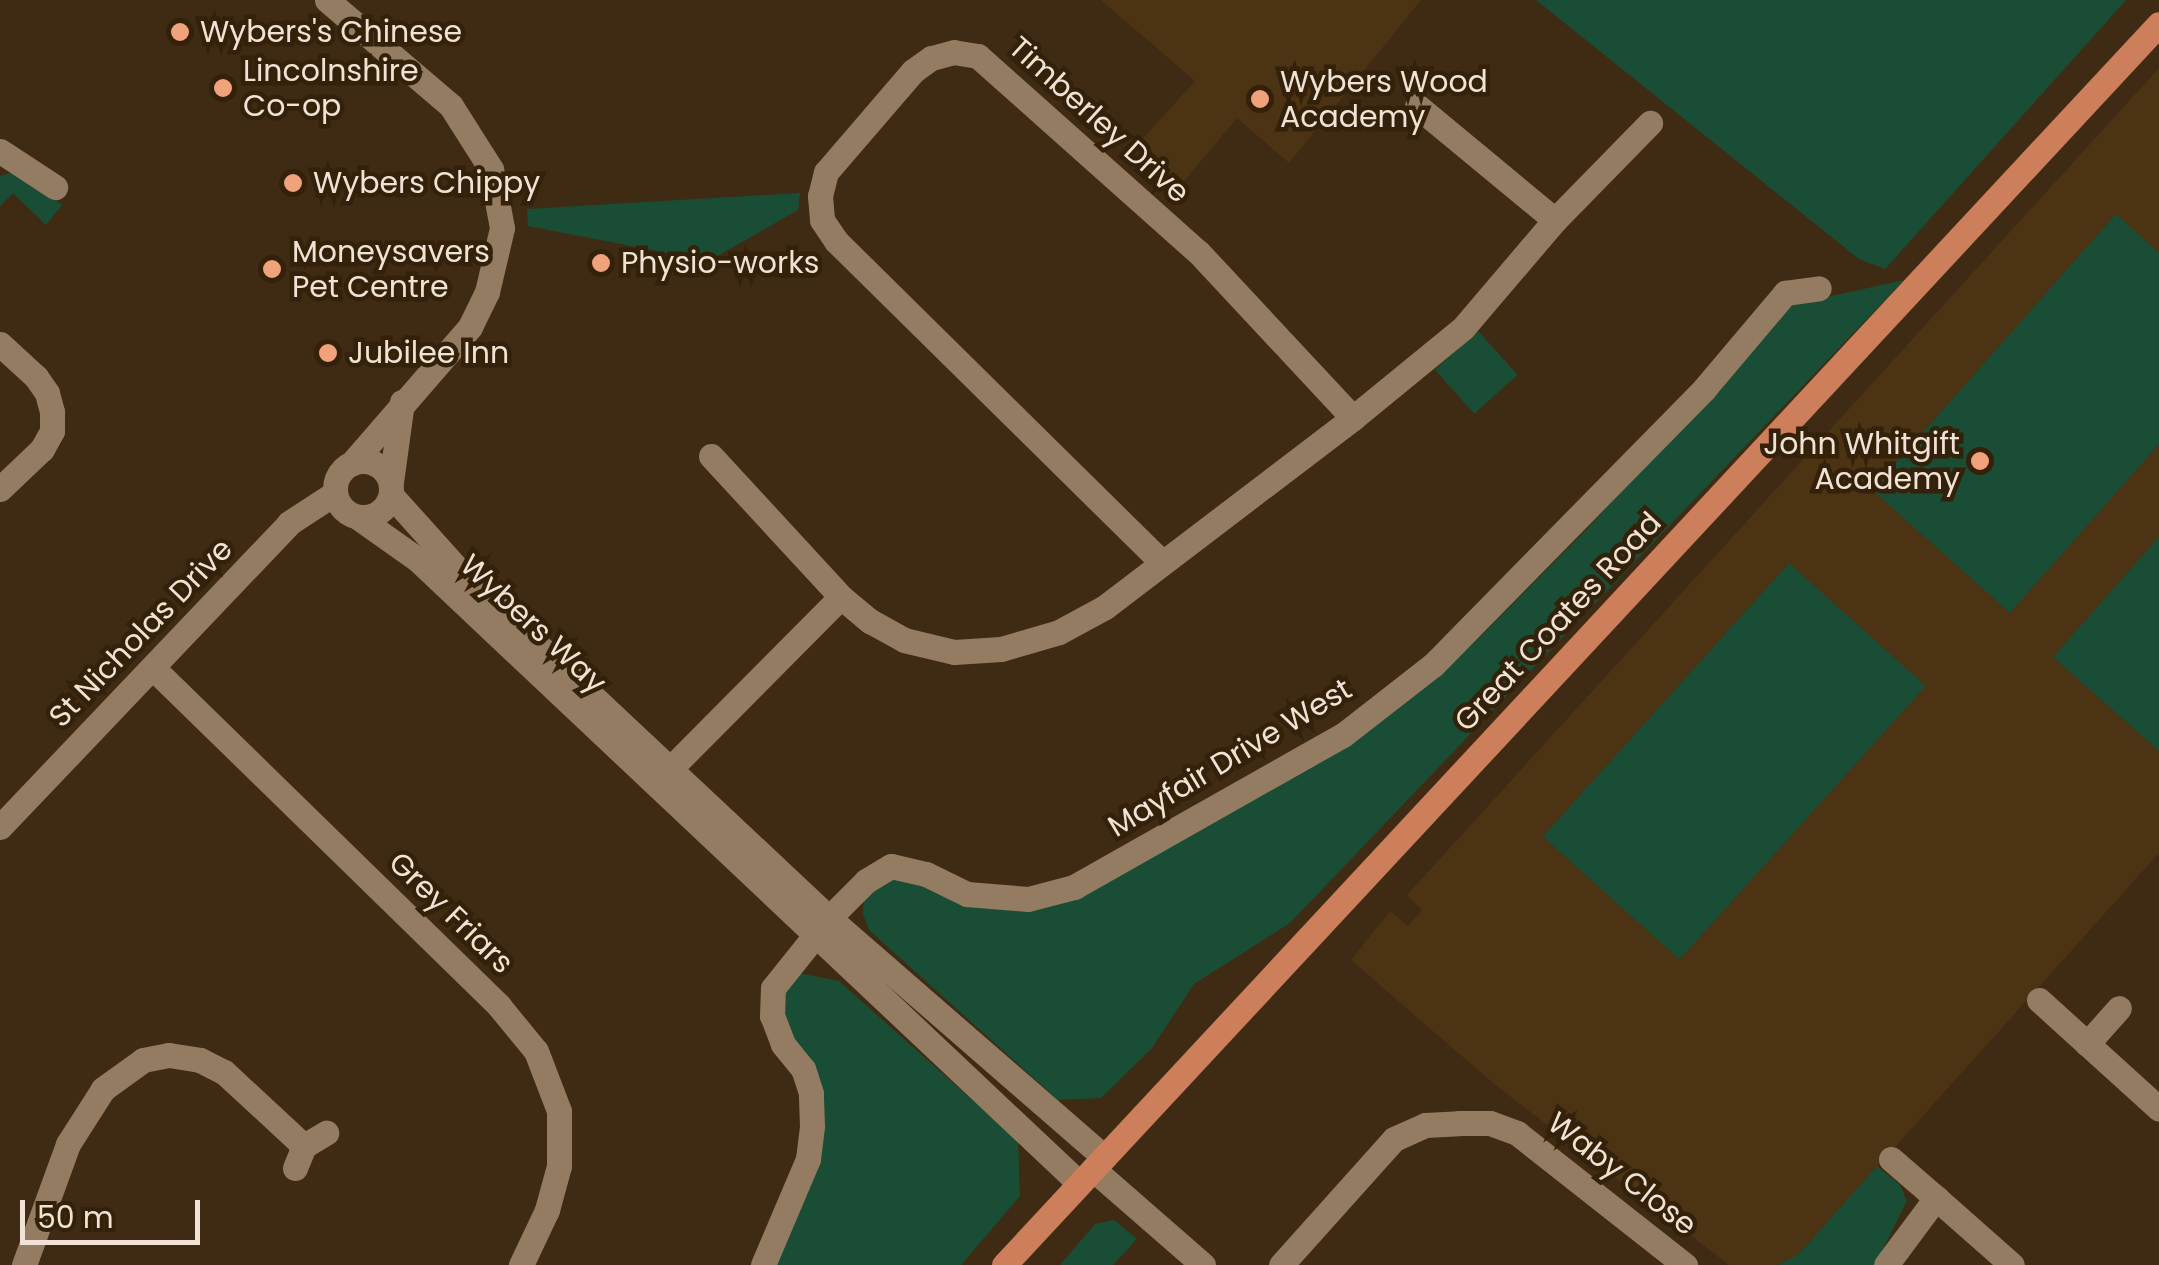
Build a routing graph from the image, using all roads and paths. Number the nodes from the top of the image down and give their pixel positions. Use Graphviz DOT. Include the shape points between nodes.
graph roads {
  1 [pos="327,0"];
  2 [pos="2159,24"];
  3 [pos="1417,106"];
  4 [pos="1650,123"];
  5 [pos="0,152"];
  6 [pos="54,186"];
  7 [pos="1555,220"];
  8 [pos="1819,288"];
  9 [pos="0,344"];
  10 [pos="402,402"];
  11 [pos="1352,418"];
  12 [pos="711,456"];
  13 [pos="352,463"];
  14 [pos="0,489"];
  15 [pos="391,489"];
  16 [pos="335,493"];
  17 [pos="359,518"];
  18 [pos="1162,561"];
  19 [pos="841,597"];
  20 [pos="154,668"];
  21 [pos="663,776"];
  22 [pos="0,827"];
  23 [pos="822,928"];
  24 [pos="2039,1000"];
  25 [pos="2119,1008"];
  26 [pos="2087,1044"];
  27 [pos="2159,1110"];
  28 [pos="326,1133"];
  29 [pos="1892,1160"];
  30 [pos="1092,1169"];
  31 [pos="1936,1198"];
  32 [pos="24,1265"];
  33 [pos="521,1265"];
  34 [pos="763,1265"];
  35 [pos="1004,1265"];
  36 [pos="1204,1265"];
  37 [pos="1281,1265"];
  38 [pos="1685,1265"];
  39 [pos="1886,1265"];
  40 [pos="2012,1265"];
  1 -- 10 [label="street" via="451,106 491,169 501,214 497,259 470,327"];
  2 -- 30 [label="main road, Great Coates Road"];
  3 -- 7 [label="street"];
  4 -- 7 [label="street"];
  5 -- 6 [label="street"];
  7 -- 11 [label="street" via="1463,328"];
  8 -- 23 [label="street, Mayfair Drive West" via="1785,293 1704,388 1433,666 1343,735 1074,887 1028,899 967,894 891,866 866,881"];
  9 -- 14 [label="street" via="48,393 52,412 52,431 42,448"];
  10 -- 13 [label="street"];
  10 -- 15 [label="street"];
  11 -- 18 [label="street"];
  11 -- 18 [label="street, Timberley Drive" via="1199,253 978,56 954,52 931,58 826,172 822,220"];
  12 -- 19 [label="street"];
  13 -- 15 [label="street" via="376,464"];
  13 -- 16 [label="street" via="342,470"];
  15 -- 17 [label="street" via="379,513"];
  15 -- 21 [label="street, Wybers Way" via="462,574"];
  16 -- 17 [label="street" via="342,510"];
  16 -- 20 [label="street, St Nicholas Drive" via="289,523"];
  17 -- 21 [label="street, Wybers Way" via="416,559"];
  18 -- 19 [label="street" via="1105,607 1059,632 1001,649 954,652 904,640"];
  19 -- 21 [label="street"];
  20 -- 22 [label="street, St Nicholas Drive"];
  20 -- 33 [label="street, Grey Friars" via="499,1006 536,1051 558,1112 559,1166"];
  21 -- 23 [label="street, Wybers Way"];
  23 -- 30 [label="street, Wybers Way"];
  23 -- 30 [label="street, Wybers Way"];
  23 -- 34 [label="street" via="773,988 772,1016 803,1069 812,1126 808,1159"];
  24 -- 26 [label="street"];
  25 -- 26 [label="street"];
  26 -- 27 [label="street"];
  28 -- 32 [label="street" via="299,1157 224,1072 200,1060 143,1060 103,1088 68,1144"];
  29 -- 31 [label="street"];
  30 -- 35 [label="main road, Great Coates Road"];
  30 -- 36 [label="street"];
  31 -- 39 [label="street"];
  31 -- 40 [label="street"];
  37 -- 38 [label="street, Waby Close" via="1394,1139 1426,1125 1490,1123 1518,1133"];
}
